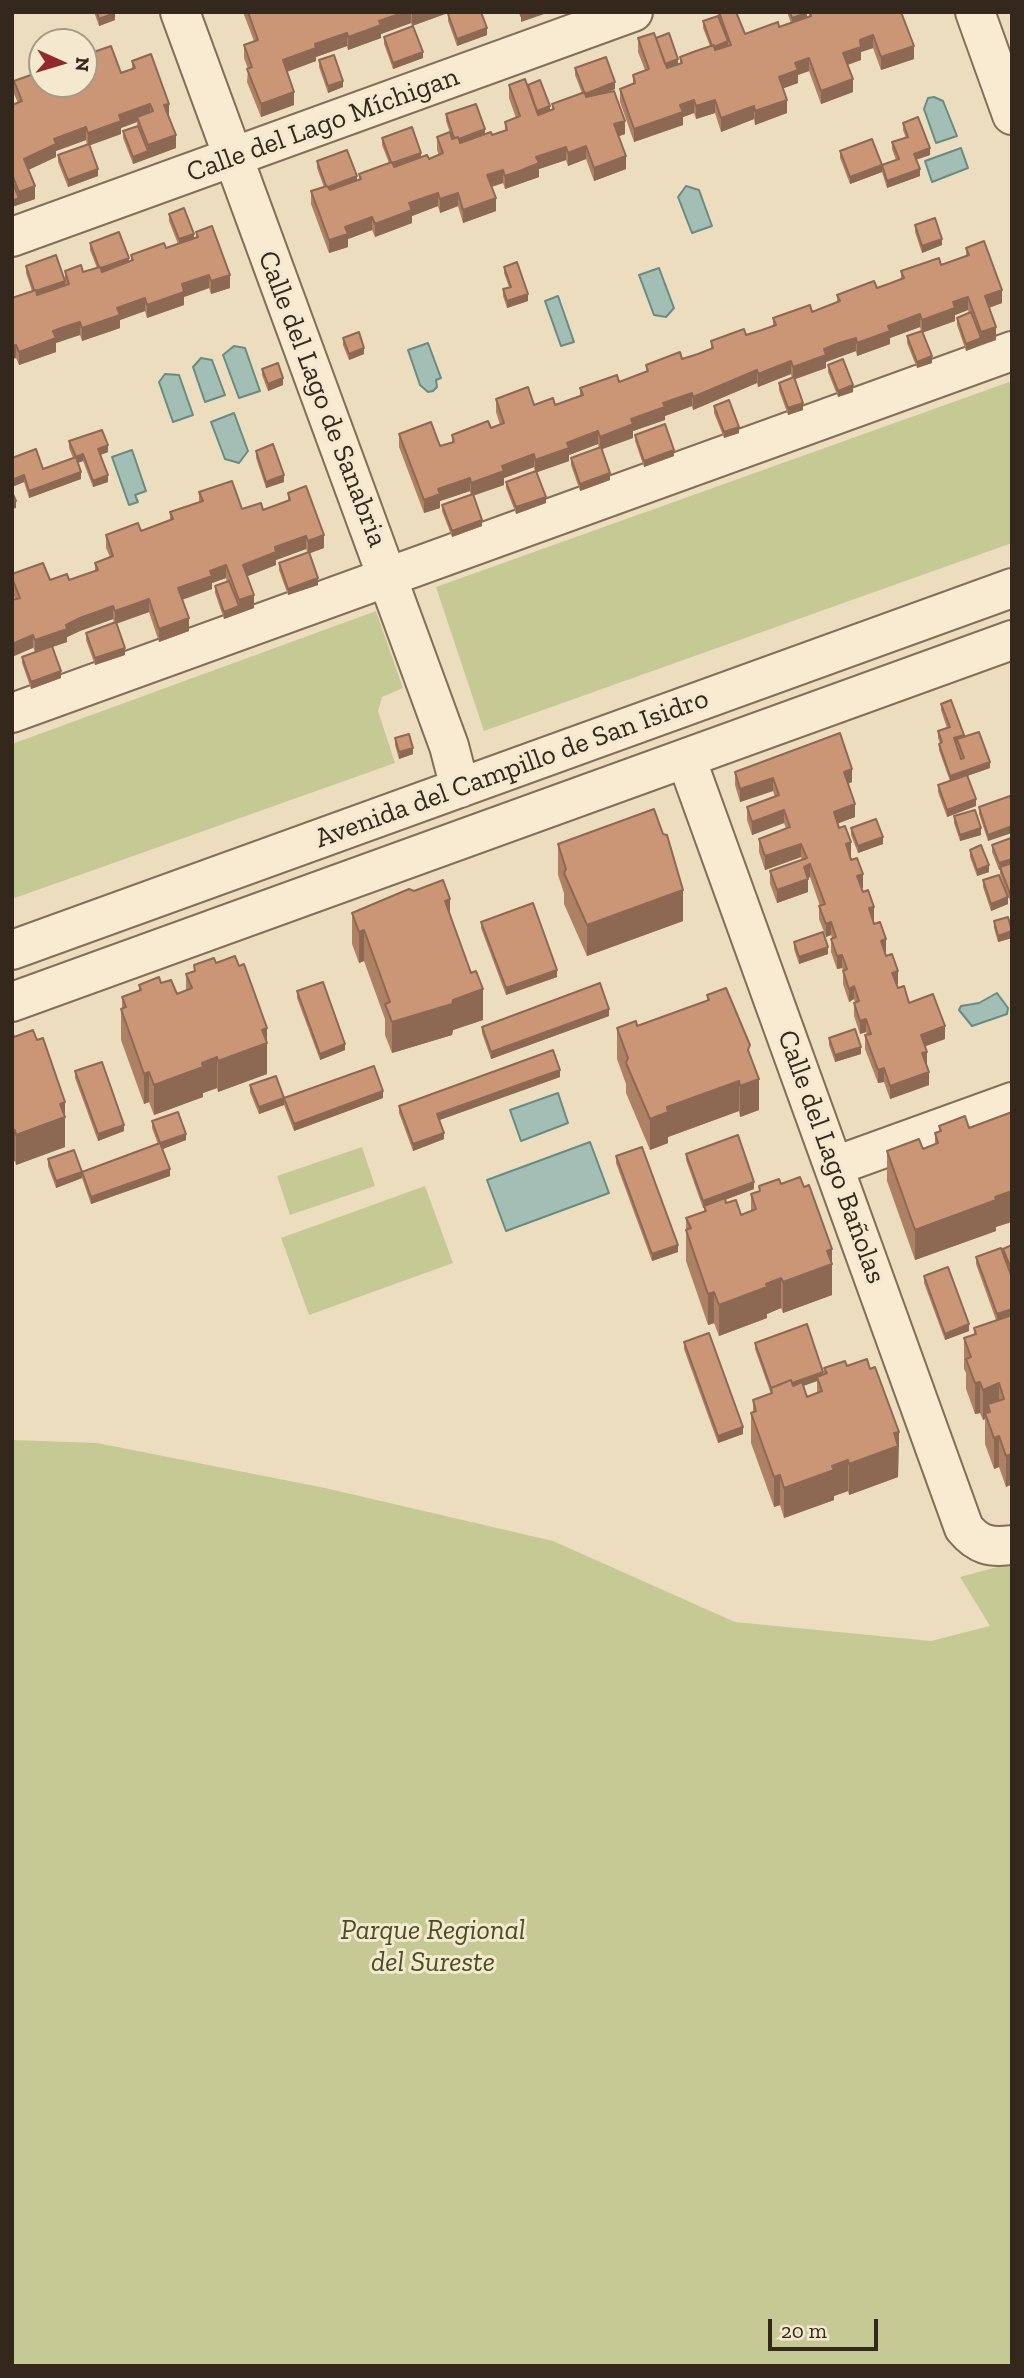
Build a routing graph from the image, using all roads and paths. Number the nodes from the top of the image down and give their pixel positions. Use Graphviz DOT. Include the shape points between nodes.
graph roads {
  1 [pos="180,12"];
  2 [pos="633,12"];
  3 [pos="975,12"];
  4 [pos="1012,116"];
  5 [pos="232,157"];
  6 [pos="12,237"];
  7 [pos="1012,351"];
  8 [pos="388,577"];
  9 [pos="1012,588"];
  10 [pos="1012,640"];
  11 [pos="12,713"];
  12 [pos="686,758"];
  13 [pos="460,788"];
  14 [pos="12,950"];
  15 [pos="12,1002"];
  16 [pos="1012,1102"];
  17 [pos="835,1166"];
  18 [pos="1000,1546"];
  1 -- 5 [label="street, Calle del Lago de Sanabria"];
  2 -- 5 [label="street, Calle del Lago Míchigan"];
  3 -- 4 [label="street"];
  5 -- 6 [label="street, Calle del Lago Míchigan"];
  5 -- 8 [label="street, Calle del Lago de Sanabria"];
  7 -- 8 [label="street"];
  8 -- 11 [label="street"];
  8 -- 13 [label="street, Calle del Lago de Sanabria"];
  9 -- 13 [label="street, Avenida del Campillo de San Isidro"];
  10 -- 12 [label="street, Avenida del Campillo de San Isidro"];
  12 -- 15 [label="street, Avenida del Campillo de San Isidro"];
  12 -- 17 [label="street, Calle del Lago Bañolas"];
  13 -- 14 [label="street, Avenida del Campillo de San Isidro"];
  16 -- 17 [label="street"];
  17 -- 18 [label="street, Calle del Lago Bañolas" via="964,1528 974,1540"];
}
